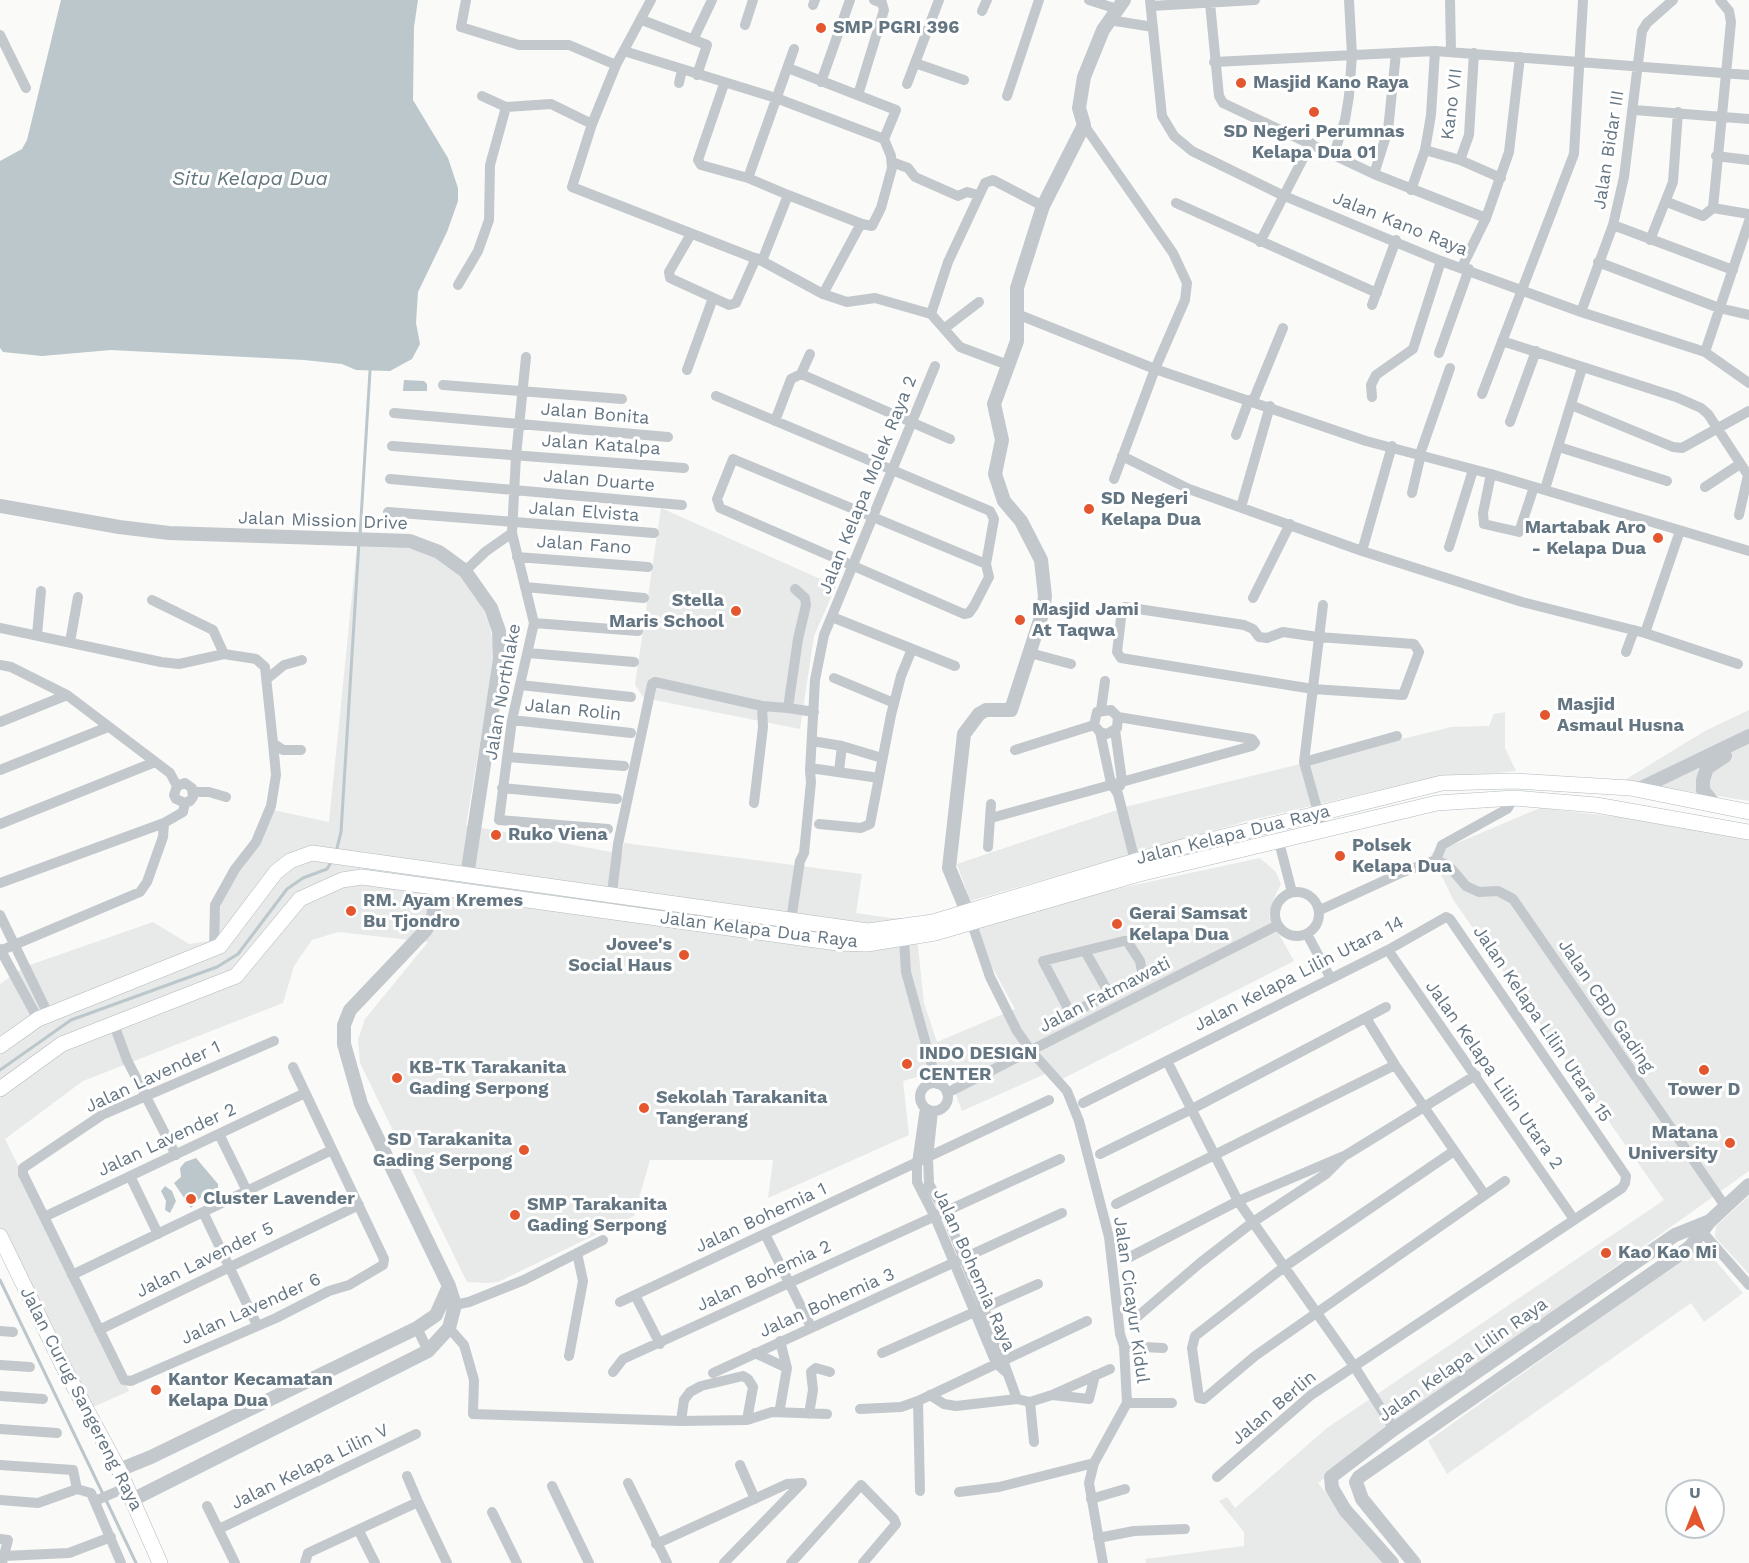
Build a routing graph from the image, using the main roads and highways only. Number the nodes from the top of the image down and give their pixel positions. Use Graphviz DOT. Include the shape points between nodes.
graph roads {
  1 [pos="1600,787"];
  2 [pos="1596,805"];
  3 [pos="1749,812"];
  4 [pos="1749,832"];
  5 [pos="363,859"];
  6 [pos="1137,867"];
  7 [pos="362,877"];
  8 [pos="611,903"];
  9 [pos="969,916"];
  10 [pos="790,929"];
  11 [pos="0,1046"];
  12 [pos="0,1089"];
  13 [pos="0,1236"];
  14 [pos="160,1563"];
  1 -- 2 [label="main road"];
  1 -- 3 [label="main road, Jalan Kelapa Dua Raya" via="1637,790"];
  1 -- 6 [label="main road, Jalan Kelapa Dua Raya" via="1515,781 1442,783 1319,813"];
  2 -- 4 [label="main road, Jalan Kelapa Dua Raya"];
  2 -- 6 [label="main road, Jalan Kelapa Dua Raya" via="1514,798 1437,803 1279,842"];
  5 -- 7 [label="main road"];
  5 -- 8 [label="main road, Jalan Kelapa Dua Raya"];
  5 -- 11 [label="main road, Jalan Kelapa Dua Raya" via="312,853 290,861 276,872 220,946 43,1017"];
  6 -- 9 [label="main road, Jalan Kelapa Dua Raya"];
  7 -- 8 [label="main road, Jalan Kelapa Dua Raya"];
  7 -- 12 [label="main road, Jalan Kelapa Dua Raya" via="342,880 300,900 236,976 62,1044"];
  8 -- 10 [label="main road, Jalan Kelapa Dua Raya"];
  9 -- 10 [label="main road, Jalan Kelapa Dua Raya" via="868,931"];
  9 -- 10 [label="main road, Jalan Kelapa Dua Raya" via="904,939 867,944"];
  13 -- 14 [label="main road, Jalan Curug Sangereng Raya" via="119,1470"];
}
